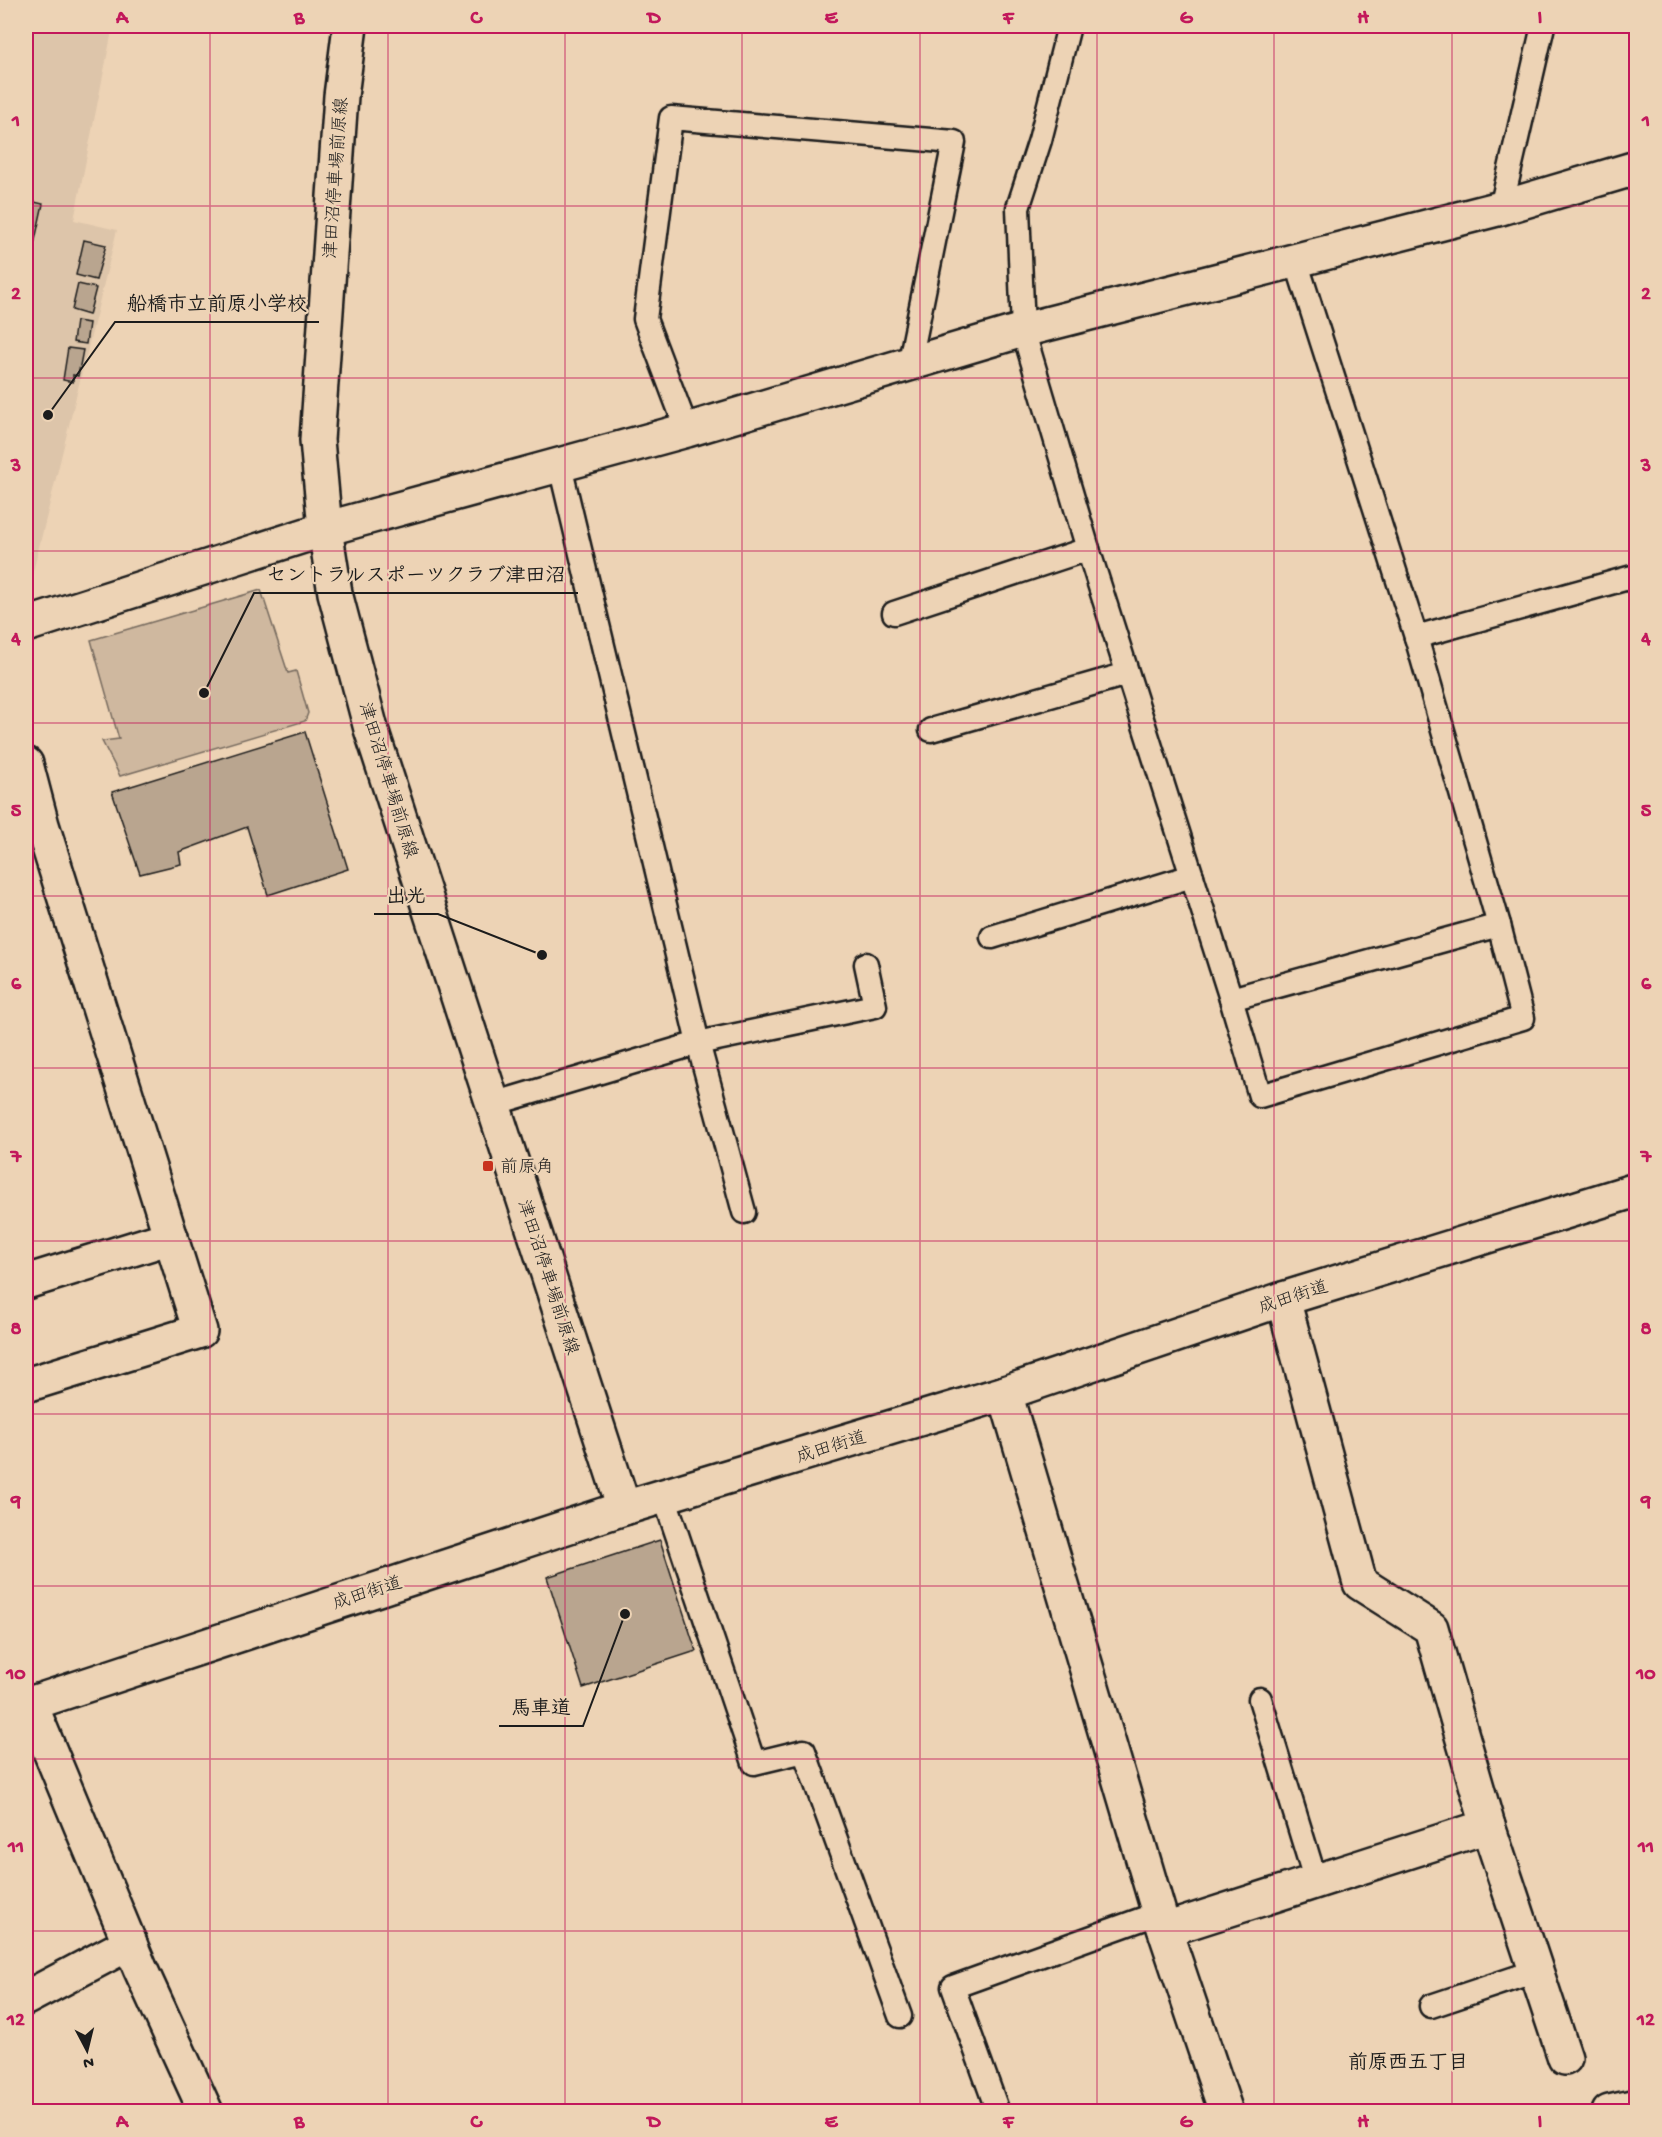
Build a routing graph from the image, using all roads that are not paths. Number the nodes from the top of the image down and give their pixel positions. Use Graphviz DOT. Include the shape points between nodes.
graph roads {
  1 [pos="350,26"];
  2 [pos="1069,26"];
  3 [pos="1543,26"];
  4 [pos="1636,168"];
  5 [pos="1501,208"];
  6 [pos="1296,261"];
  7 [pos="1023,330"];
  8 [pos="909,366"];
  9 [pos="687,430"];
  10 [pos="561,466"];
  11 [pos="325,529"];
  12 [pos="1088,549"];
  13 [pos="1632,577"];
  14 [pos="894,613"];
  15 [pos="26,625"];
  16 [pos="1416,637"];
  17 [pos="1127,675"];
  18 [pos="931,730"];
  19 [pos="26,764"];
  20 [pos="34,827"];
  21 [pos="1192,876"];
  22 [pos="1498,926"];
  23 [pos="992,938"];
  24 [pos="866,964"];
  25 [pos="1231,999"];
  26 [pos="698,1043"];
  27 [pos="493,1104"];
  28 [pos="1635,1197"];
  29 [pos="744,1212"];
  30 [pos="171,1237"];
  31 [pos="26,1282"];
  32 [pos="1284,1299"];
  33 [pos="26,1385"];
  34 [pos="1005,1393"];
  35 [pos="664,1496"];
  36 [pos="624,1508"];
  37 [pos="1260,1699"];
  38 [pos="28,1704"];
  39 [pos="1488,1826"];
  40 [pos="1316,1882"];
  41 [pos="1162,1922"];
  42 [pos="130,1943"];
  43 [pos="1536,1971"];
  44 [pos="26,1998"];
  45 [pos="1431,2006"];
  46 [pos="900,2016"];
  47 [pos="1565,2058"];
  48 [pos="1636,2106"];
  49 [pos="206,2112"];
  50 [pos="998,2112"];
  51 [pos="1226,2112"];
  52 [pos="1609,2112"];
  1 -- 11 [label="main road, 津田沼停車場前原線" via="341,96 317,440"];
  2 -- 7 [label="lane" via="1018,208"];
  3 -- 5 [label="lane"];
  4 -- 5 [label="main road"];
  5 -- 6 [label="main road"];
  6 -- 7 [label="main road"];
  6 -- 16 [label="lane"];
  7 -- 8 [label="main road"];
  7 -- 12 [label="lane"];
  8 -- 9 [label="main road"];
  8 -- 9 [label="lane" via="954,142 671,118 645,319"];
  9 -- 10 [label="main road"];
  10 -- 11 [label="main road"];
  10 -- 26 [label="lane"];
  11 -- 15 [label="main road"];
  11 -- 27 [label="main road, 津田沼停車場前原線" via="335,593 371,729"];
  12 -- 14 [label="lane"];
  12 -- 17 [label="lane"];
  13 -- 16 [label="lane"];
  16 -- 22 [label="lane"];
  17 -- 18 [label="lane"];
  17 -- 21 [label="lane"];
  19 -- 20 [label="main road"];
  20 -- 30 [label="main road"];
  21 -- 23 [label="lane"];
  21 -- 25 [label="lane"];
  22 -- 25 [label="lane"];
  22 -- 25 [label="lane" via="1523,1018 1260,1096"];
  24 -- 26 [label="lane" via="875,1006"];
  26 -- 27 [label="lane"];
  26 -- 29 [label="lane"];
  27 -- 36 [label="main road, 津田沼停車場前原線"];
  28 -- 32 [label="main road, 成田街道"];
  30 -- 31 [label="main road"];
  30 -- 33 [label="main road" via="200,1331"];
  32 -- 34 [label="main road, 成田街道"];
  32 -- 39 [label="main road" via="1360,1583 1431,1628"];
  34 -- 35 [label="main road, 成田街道"];
  34 -- 41 [label="main road"];
  35 -- 36 [label="main road, 成田街道"];
  35 -- 46 [label="lane" via="754,1763 804,1751"];
  36 -- 38 [label="main road, 成田街道"];
  37 -- 40 [label="lane"];
  38 -- 42 [label="main road"];
  39 -- 40 [label="main road"];
  39 -- 43 [label="main road"];
  40 -- 41 [label="main road"];
  41 -- 50 [label="lane" via="953,1987"];
  41 -- 51 [label="main road"];
  42 -- 44 [label="main road"];
  42 -- 49 [label="main road"];
  43 -- 45 [label="lane"];
  43 -- 47 [label="main road"];
  48 -- 52 [label="main road"];
}
